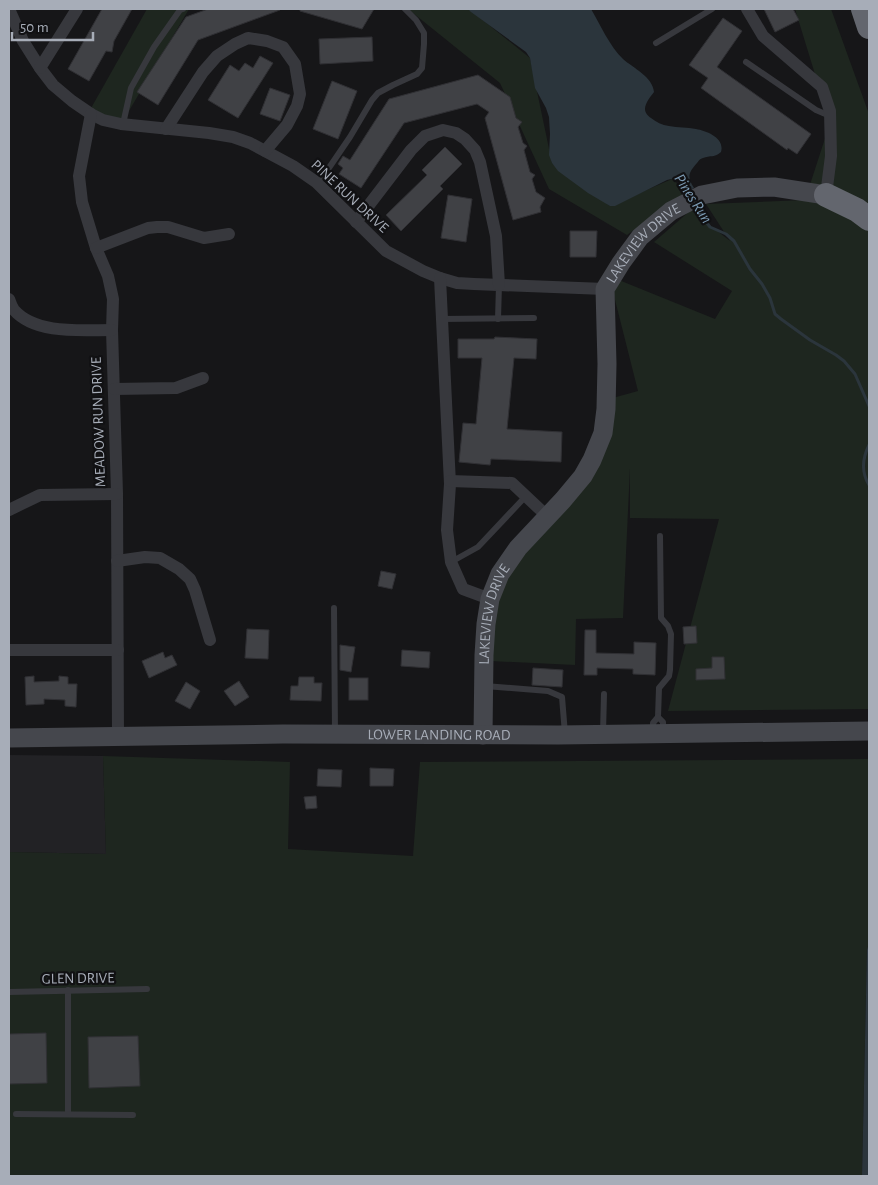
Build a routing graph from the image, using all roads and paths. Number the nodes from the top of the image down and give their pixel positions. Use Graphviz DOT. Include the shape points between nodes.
graph roads {
  1 [pos="9,9"];
  2 [pos="77,9"];
  3 [pos="183,9"];
  4 [pos="405,9"];
  5 [pos="712,9"];
  6 [pos="748,9"];
  7 [pos="863,9"];
  8 [pos="869,27"];
  9 [pos="656,43"];
  10 [pos="746,62"];
  11 [pos="40,68"];
  12 [pos="91,114"];
  13 [pos="830,116"];
  14 [pos="124,124"];
  15 [pos="166,129"];
  16 [pos="265,151"];
  17 [pos="318,184"];
  18 [pos="826,195"];
  19 [pos="869,219"];
  20 [pos="356,222"];
  21 [pos="229,234"];
  22 [pos="96,248"];
  23 [pos="440,278"];
  24 [pos="499,285"];
  25 [pos="605,289"];
  26 [pos="9,299"];
  27 [pos="534,318"];
  28 [pos="442,319"];
  29 [pos="498,319"];
  30 [pos="112,330"];
  31 [pos="203,378"];
  32 [pos="114,389"];
  33 [pos="450,481"];
  34 [pos="117,494"];
  35 [pos="526,496"];
  36 [pos="9,510"];
  37 [pos="548,516"];
  38 [pos="660,536"];
  39 [pos="117,561"];
  40 [pos="451,562"];
  41 [pos="490,599"];
  42 [pos="334,608"];
  43 [pos="210,640"];
  44 [pos="9,650"];
  45 [pos="118,650"];
  46 [pos="484,686"];
  47 [pos="604,694"];
  48 [pos="658,728"];
  49 [pos="869,731"];
  50 [pos="335,734"];
  51 [pos="484,735"];
  52 [pos="565,735"];
  53 [pos="603,735"];
  54 [pos="118,736"];
  55 [pos="9,738"];
  56 [pos="147,989"];
  57 [pos="68,990"];
  58 [pos="9,992"];
  59 [pos="16,1114"];
  60 [pos="68,1114"];
  61 [pos="133,1115"];
  1 -- 11 [label="street, PINE RUN DRIVE"];
  2 -- 11 [label="street"];
  3 -- 14 [label="lane" via="159,40 131,88"];
  4 -- 17 [label="lane" via="424,33 422,68 417,74 378,93"];
  5 -- 9 [label="lane"];
  6 -- 13 [label="street" via="763,36 822,86"];
  7 -- 8 [label="highway"];
  10 -- 13 [label="lane" via="816,110"];
  11 -- 12 [label="street, PINE RUN DRIVE" via="53,85"];
  12 -- 14 [label="street, PINE RUN DRIVE"];
  12 -- 22 [label="street, MEADOW RUN DRIVE" via="79,176 82,202"];
  13 -- 18 [label="street"];
  14 -- 15 [label="street, PINE RUN DRIVE"];
  15 -- 16 [label="street, PINE RUN DRIVE" via="233,138"];
  15 -- 16 [label="street" via="217,56 248,38 267,40 283,48 295,64 300,94 287,125"];
  16 -- 17 [label="street, PINE RUN DRIVE"];
  17 -- 20 [label="street, PINE RUN DRIVE"];
  18 -- 19 [label="highway"];
  18 -- 25 [label="main road, LAKEVIEW DRIVE" via="774,187 737,188 694,199 671,211 640,237"];
  20 -- 23 [label="street, PINE RUN DRIVE" via="386,251"];
  20 -- 24 [label="street" via="411,150 426,136 442,130 456,132 475,150 480,162 496,236"];
  21 -- 22 [label="street" via="204,238 157,226"];
  22 -- 30 [label="street, MEADOW RUN DRIVE" via="108,276 113,299"];
  23 -- 24 [label="street, PINE RUN DRIVE"];
  23 -- 28 [label="street"];
  24 -- 25 [label="street, PINE RUN DRIVE"];
  24 -- 29 [label="lane"];
  25 -- 37 [label="main road, LAKEVIEW DRIVE" via="607,364 603,432 582,476"];
  26 -- 30 [label="street" via="26,320 41,326 63,330"];
  27 -- 29 [label="lane"];
  28 -- 29 [label="lane"];
  28 -- 33 [label="street"];
  30 -- 32 [label="street, MEADOW RUN DRIVE"];
  31 -- 32 [label="street" via="176,388"];
  32 -- 34 [label="street, MEADOW RUN DRIVE"];
  33 -- 35 [label="street" via="512,483"];
  33 -- 40 [label="street" via="447,530"];
  34 -- 36 [label="street" via="40,495"];
  34 -- 39 [label="street, MEADOW RUN DRIVE"];
  35 -- 37 [label="street"];
  35 -- 40 [label="lane" via="478,547"];
  37 -- 41 [label="main road, LAKEVIEW DRIVE" via="518,548 500,574"];
  38 -- 48 [label="lane" via="661,618 670,634 670,661 669,676 659,688"];
  39 -- 43 [label="street" via="160,558 179,569 196,590"];
  39 -- 45 [label="street, MEADOW RUN DRIVE"];
  40 -- 41 [label="street" via="463,590"];
  41 -- 46 [label="main road, LAKEVIEW DRIVE"];
  42 -- 50 [label="lane"];
  44 -- 45 [label="street"];
  45 -- 54 [label="street, MEADOW RUN DRIVE"];
  46 -- 51 [label="main road, LAKEVIEW DRIVE"];
  46 -- 52 [label="lane" via="548,691 562,697"];
  47 -- 53 [label="lane"];
  48 -- 49 [label="main road, LOWER LANDING ROAD"];
  48 -- 53 [label="main road, LOWER LANDING ROAD"];
  50 -- 51 [label="main road, LOWER LANDING ROAD"];
  50 -- 54 [label="main road, LOWER LANDING ROAD"];
  51 -- 52 [label="main road, LOWER LANDING ROAD"];
  52 -- 53 [label="main road, LOWER LANDING ROAD"];
  54 -- 55 [label="main road, LOWER LANDING ROAD"];
  56 -- 57 [label="lane, GLEN DRIVE"];
  57 -- 58 [label="lane, GLEN DRIVE"];
  57 -- 60 [label="lane"];
  59 -- 60 [label="lane"];
  60 -- 61 [label="lane"];
}
